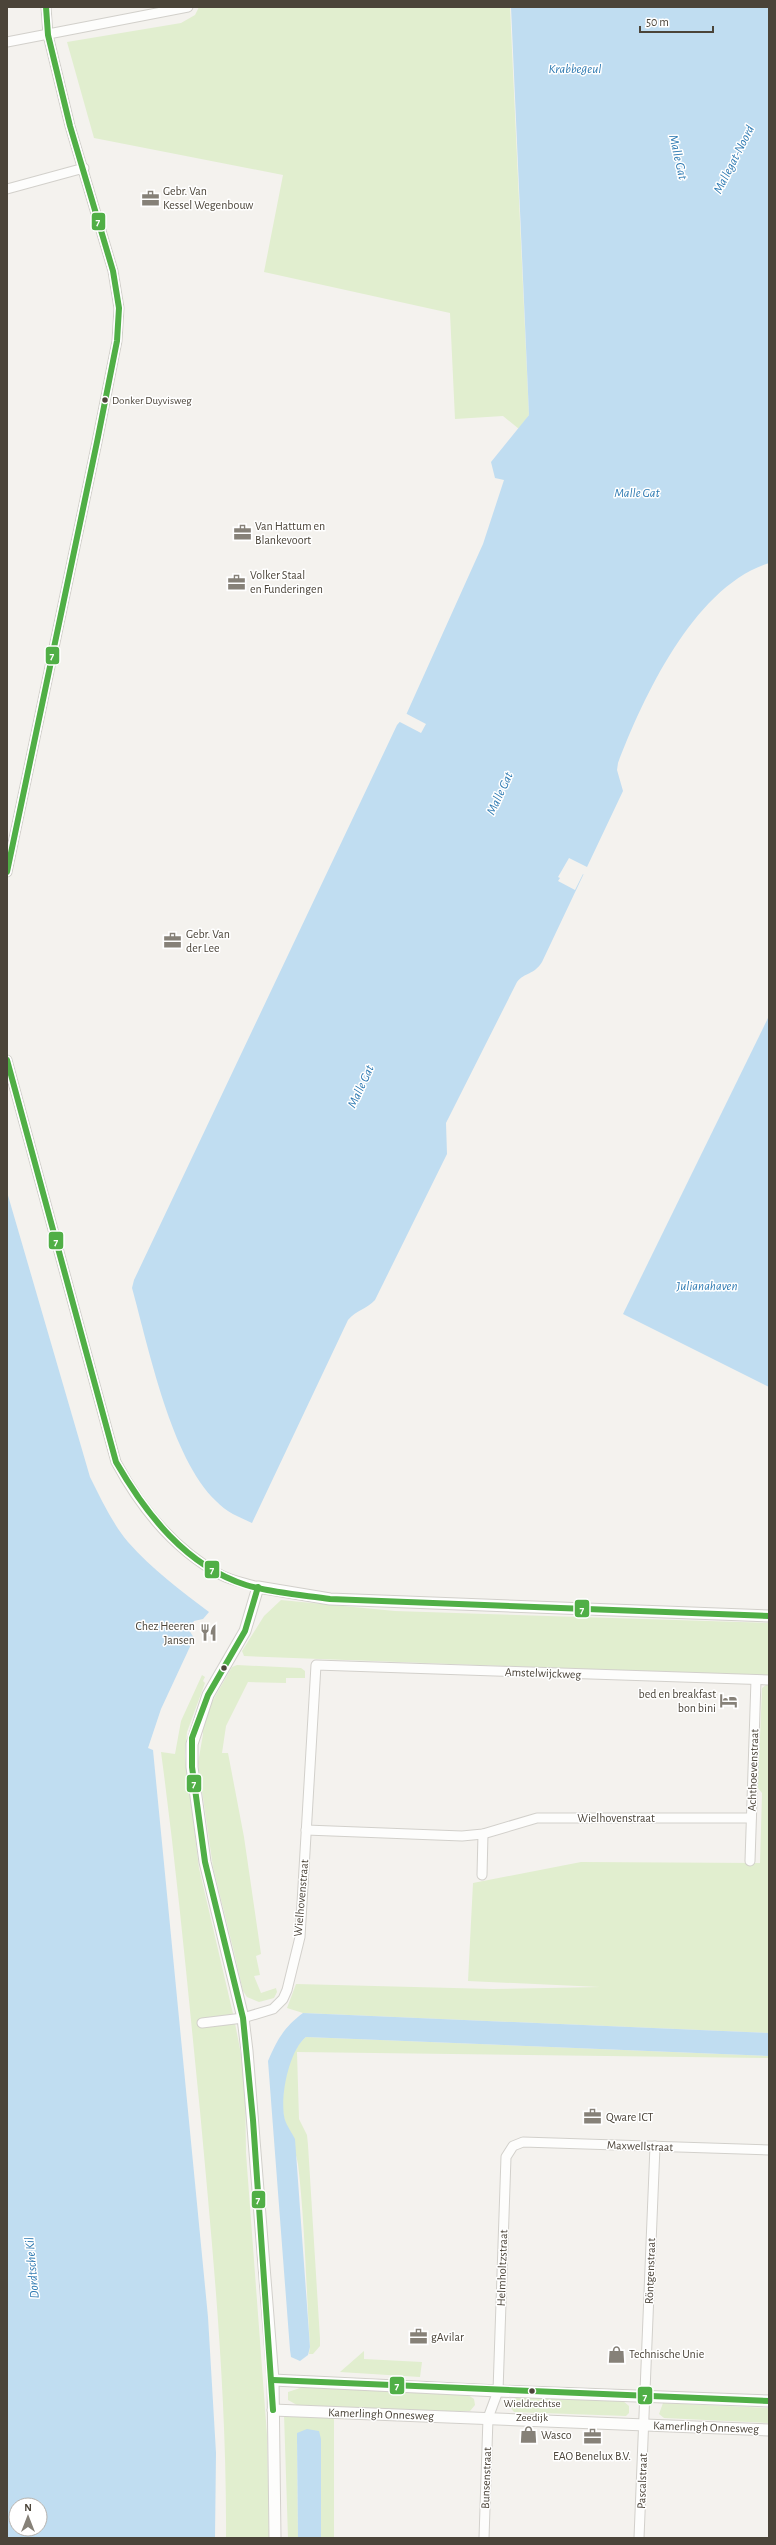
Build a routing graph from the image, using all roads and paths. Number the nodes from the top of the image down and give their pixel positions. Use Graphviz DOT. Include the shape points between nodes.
graph roads {
  1 [pos="46,7"];
  2 [pos="188,7"];
  3 [pos="48,35"];
  4 [pos="7,42"];
  5 [pos="84,168"];
  6 [pos="7,189"];
  7 [pos="7,872"];
  8 [pos="7,1060"];
  9 [pos="258,1587"];
  10 [pos="769,1616"];
  11 [pos="316,1665"];
  12 [pos="756,1680"];
  13 [pos="769,1680"];
  14 [pos="751,1818"];
  15 [pos="306,1830"];
  16 [pos="483,1834"];
  17 [pos="750,1861"];
  18 [pos="482,1875"];
  19 [pos="243,2018"];
  20 [pos="202,2023"];
  21 [pos="513,2146"];
  22 [pos="655,2146"];
  23 [pos="769,2150"];
  24 [pos="272,2380"];
  25 [pos="498,2392"];
  26 [pos="646,2396"];
  27 [pos="769,2401"];
  28 [pos="273,2410"];
  29 [pos="488,2418"];
  30 [pos="644,2424"];
  31 [pos="769,2430"];
  32 [pos="275,2538"];
  33 [pos="484,2538"];
  34 [pos="639,2538"];
  1 -- 3 [label="street"];
  2 -- 3 [label="street"];
  3 -- 4 [label="street"];
  3 -- 5 [label="street" via="70,126"];
  5 -- 6 [label="street"];
  5 -- 7 [label="street" via="113,271 119,308 117,341"];
  8 -- 9 [label="street" via="116,1462 130,1489 162,1529 188,1552 221,1575"];
  9 -- 10 [label="street" via="330,1599"];
  9 -- 19 [label="street" via="245,1631 208,1695 192,1744 192,1767 205,1862"];
  11 -- 12 [label="street, Amstelwijckweg"];
  11 -- 15 [label="street, Wielhovenstraat"];
  12 -- 13 [label="street, Amstelwijckweg"];
  12 -- 14 [label="street, Achthoevenstraat"];
  14 -- 16 [label="street, Wielhovenstraat" via="537,1818"];
  14 -- 17 [label="street, Achthoevenstraat"];
  15 -- 16 [label="street, Wielhovenstraat" via="462,1836"];
  15 -- 19 [label="street, Wielhovenstraat" via="300,1937 287,1990 283,1999 273,2009"];
  16 -- 18 [label="street"];
  19 -- 20 [label="street, Wielhovenstraat"];
  19 -- 24 [label="street"];
  21 -- 22 [label="street, Maxwellstraat" via="522,2142"];
  21 -- 25 [label="street, Helmholtzstraat" via="506,2157"];
  22 -- 23 [label="street, Maxwellstraat"];
  22 -- 26 [label="street, Röntgenstraat"];
  24 -- 25 [label="street"];
  24 -- 28 [label="street"];
  25 -- 26 [label="street"];
  25 -- 29 [label="street"];
  26 -- 27 [label="street"];
  26 -- 30 [label="street, Kamerlingh Onnesweg"];
  28 -- 29 [label="street, Kamerlingh Onnesweg"];
  28 -- 32 [label="street"];
  29 -- 30 [label="street, Kamerlingh Onnesweg"];
  29 -- 33 [label="street, Bunsenstraat"];
  30 -- 31 [label="street, Kamerlingh Onnesweg"];
  30 -- 34 [label="street, Pascalstraat"];
}
